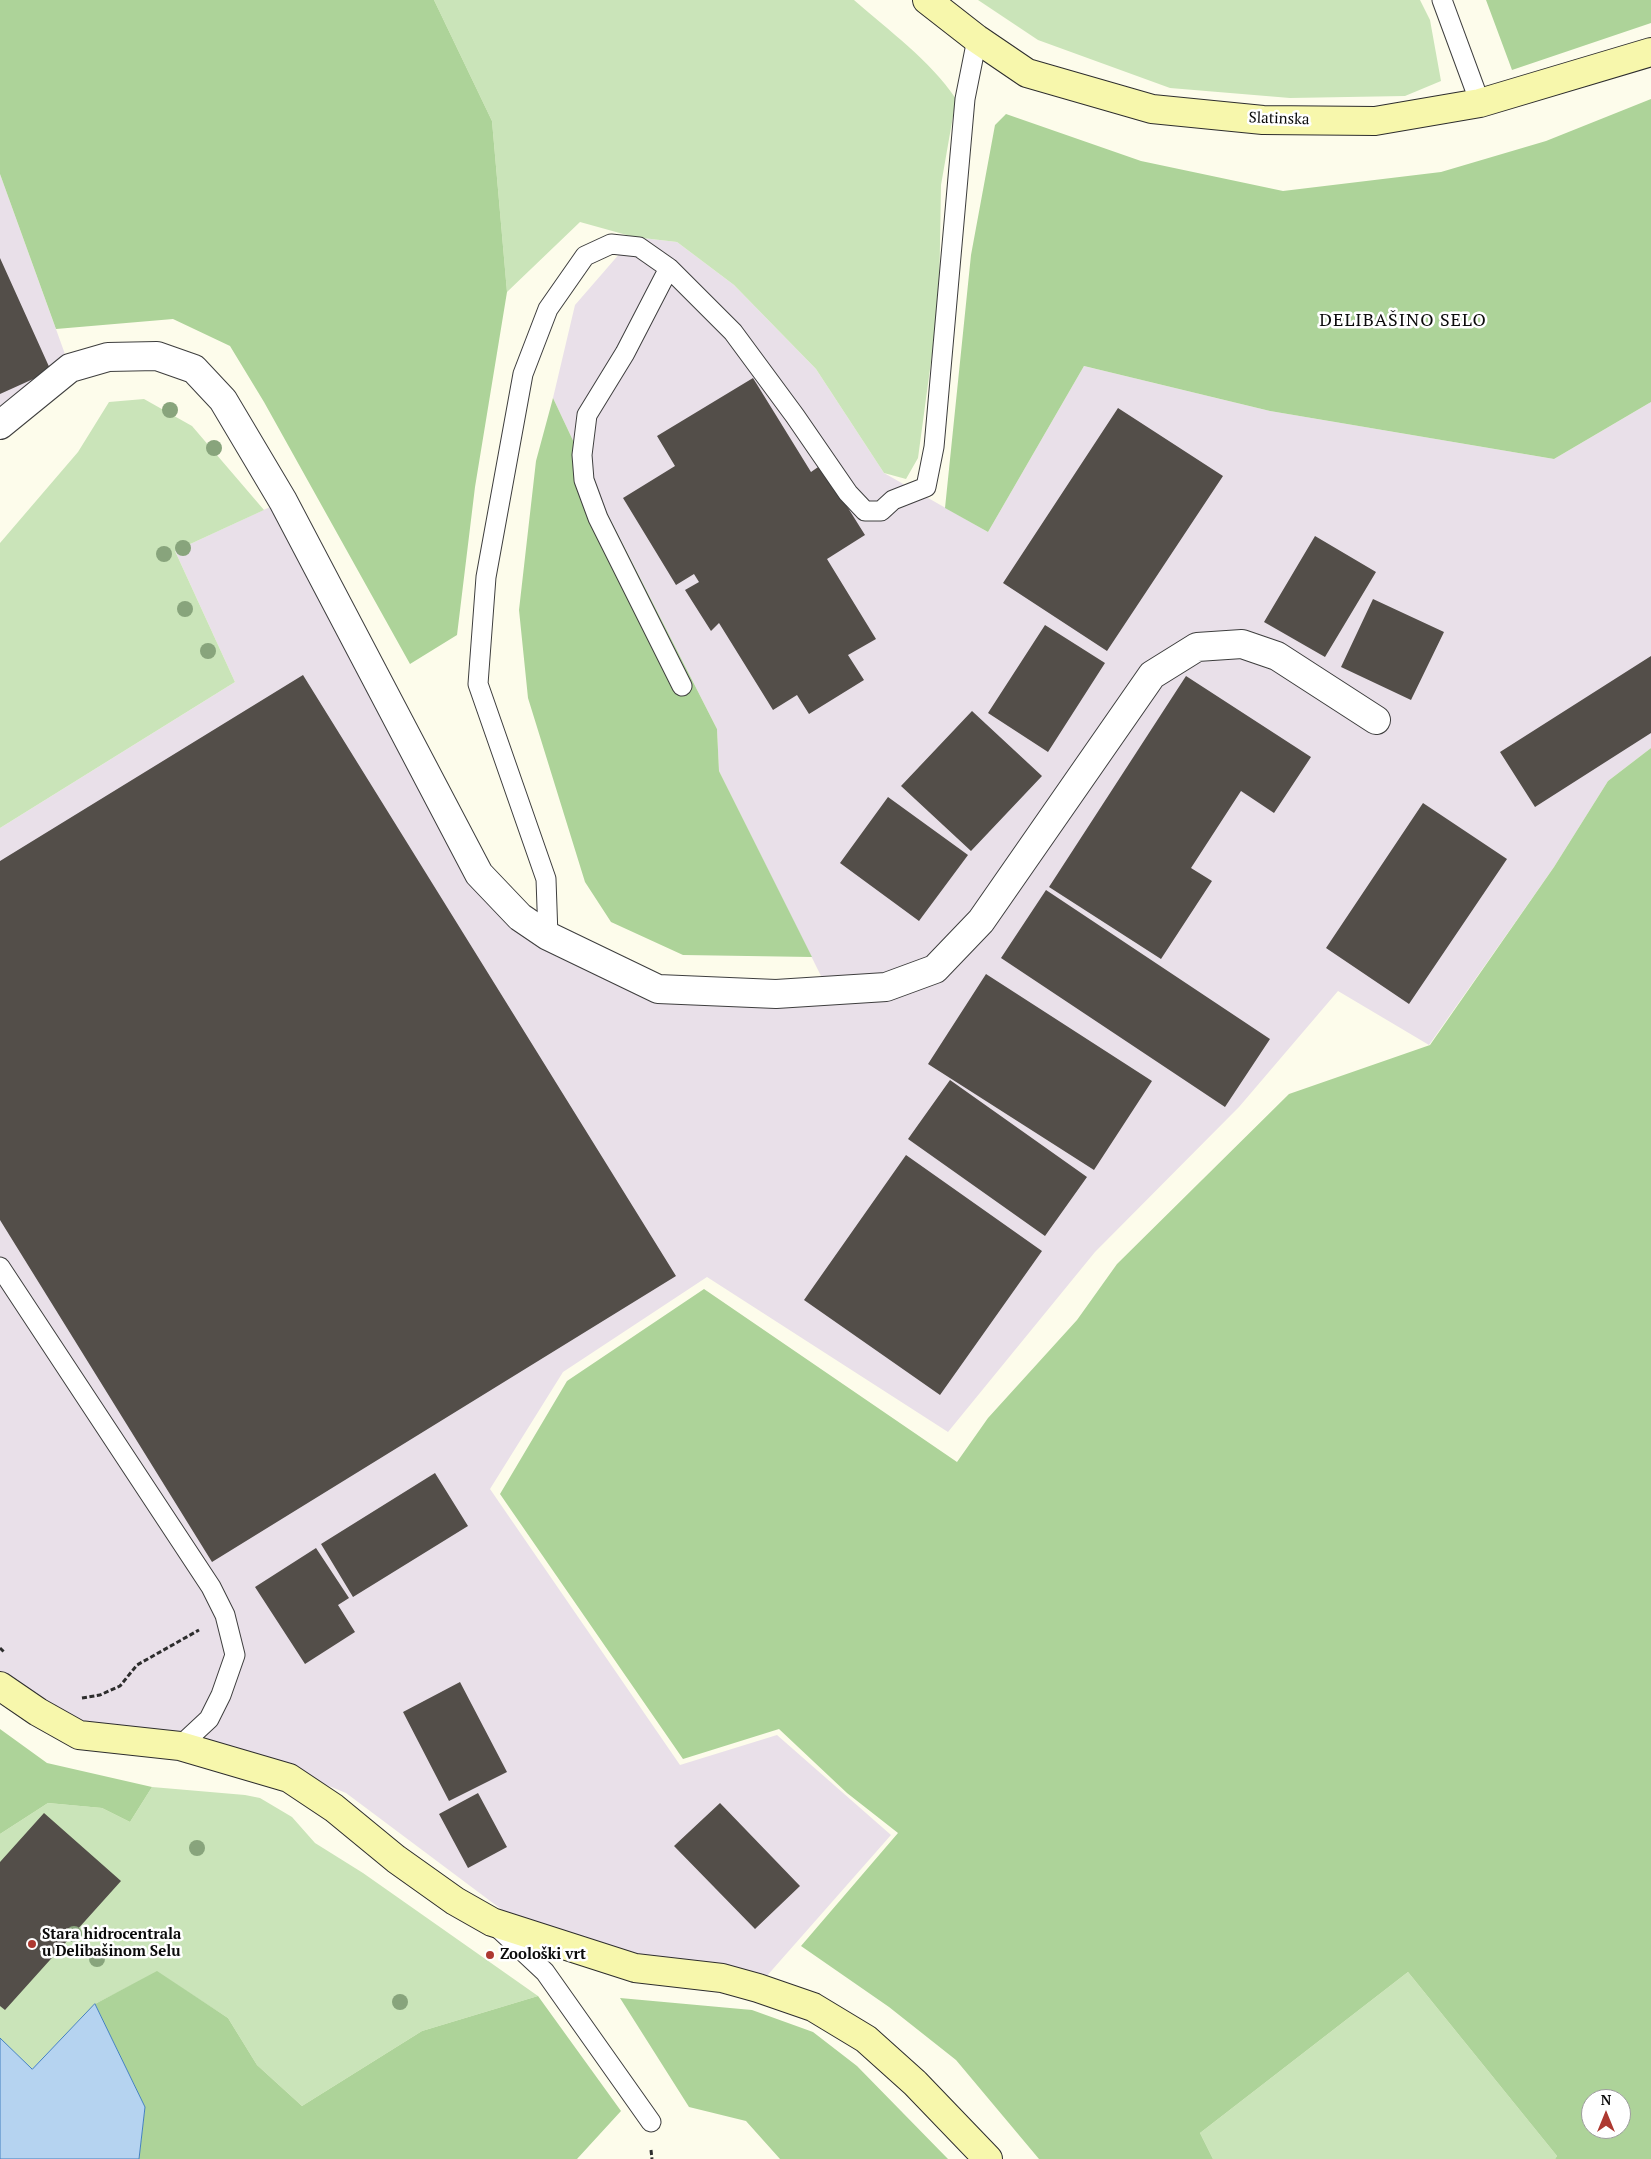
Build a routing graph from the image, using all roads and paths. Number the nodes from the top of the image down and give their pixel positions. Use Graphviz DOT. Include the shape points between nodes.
graph roads {
  1 [pos="927,0"];
  2 [pos="1442,0"];
  3 [pos="978,39"];
  4 [pos="1651,52"];
  5 [pos="1480,103"];
  6 [pos="668,268"];
  7 [pos="0,424"];
  8 [pos="682,686"];
  9 [pos="1376,720"];
  10 [pos="548,936"];
  11 [pos="0,1267"];
  12 [pos="225,1615"];
  13 [pos="0,1648"];
  14 [pos="6,1654"];
  15 [pos="0,1686"];
  16 [pos="74,1698"];
  17 [pos="180,1746"];
  18 [pos="492,1922"];
  19 [pos="650,2122"];
  20 [pos="988,2159"];
  1 -- 3 [label="street, Slatinska"];
  2 -- 5 [label="lane"];
  3 -- 5 [label="street, Slatinska" via="1028,73 1152,109 1263,120 1375,121"];
  3 -- 6 [label="lane" via="965,100 934,447 926,487 893,500 881,511 865,511 848,493 734,332"];
  4 -- 5 [label="street, Slatinska"];
  6 -- 8 [label="lane" via="625,353 587,415 582,455 584,480 598,518"];
  6 -- 10 [label="lane" via="639,247 611,244 585,256 548,309 523,374 487,567 478,684 546,879"];
  7 -- 10 [label="street" via="70,368 108,357 157,356 194,370 223,400 283,501 479,874 520,917"];
  9 -- 10 [label="street" via="1277,656 1242,644 1197,647 1152,675 980,921 935,969 886,987 776,994 658,989"];
  11 -- 12 [label="lane" via="211,1588"];
  12 -- 16 [label="path" via="137,1664 120,1686 100,1695"];
  12 -- 17 [label="lane" via="235,1655 210,1719"];
  13 -- 14 [label="path"];
  15 -- 17 [label="street" via="79,1735"];
  17 -- 18 [label="street" via="289,1778 334,1808 396,1859 455,1901"];
  18 -- 19 [label="lane" via="545,1972"];
  18 -- 20 [label="street" via="635,1968 722,1978 813,2007 866,2039 915,2083"];
}
